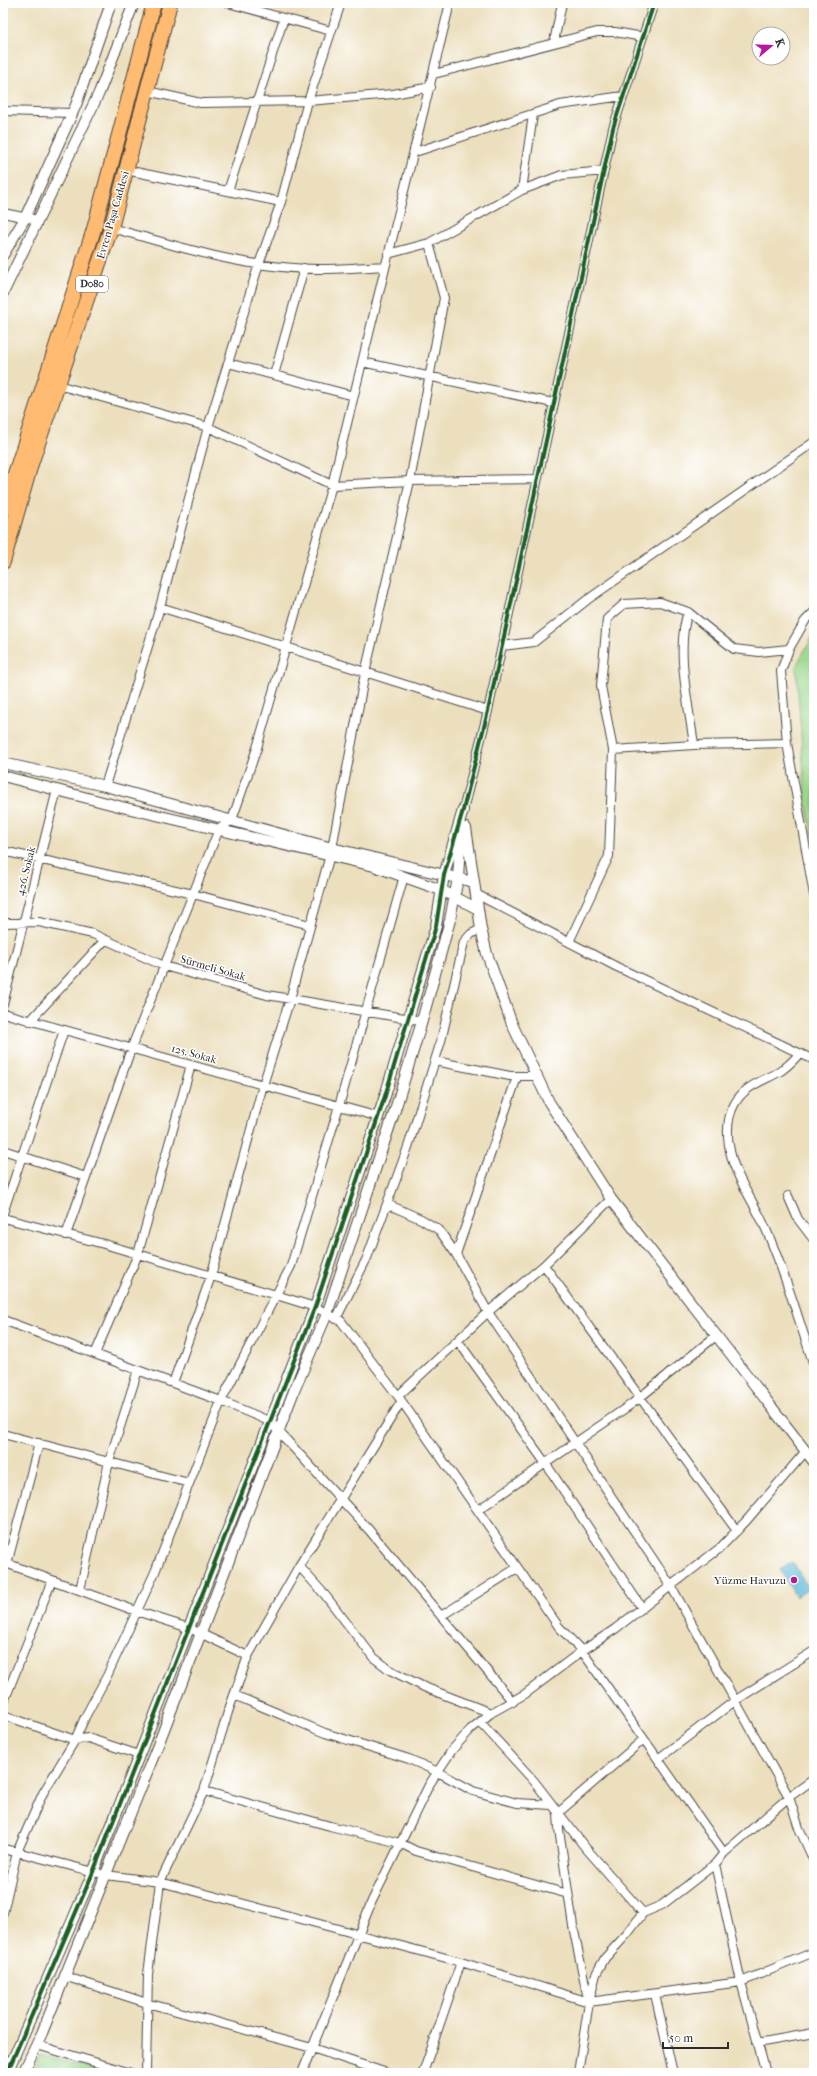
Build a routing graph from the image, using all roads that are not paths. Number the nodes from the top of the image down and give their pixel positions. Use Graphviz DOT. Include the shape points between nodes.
graph roads {
  1 [pos="110,3"];
  2 [pos="134,3"];
  3 [pos="154,3"];
  4 [pos="170,3"];
  5 [pos="228,3"];
  6 [pos="341,3"];
  7 [pos="450,3"];
  8 [pos="562,3"];
  9 [pos="654,3"];
  10 [pos="284,18"];
  11 [pos="331,31"];
  12 [pos="643,37"];
  13 [pos="554,42"];
  14 [pos="434,74"];
  15 [pos="431,87"];
  16 [pos="147,90"];
  17 [pos="624,96"];
  18 [pos="308,101"];
  19 [pos="258,102"];
  20 [pos="3,111"];
  21 [pos="72,113"];
  22 [pos="533,115"];
  23 [pos="415,152"];
  24 [pos="126,170"];
  25 [pos="604,171"];
  26 [pos="522,190"];
  27 [pos="228,191"];
  28 [pos="281,202"];
  29 [pos="3,213"];
  30 [pos="25,218"];
  31 [pos="38,220"];
  32 [pos="111,228"];
  33 [pos="429,243"];
  34 [pos="388,254"];
  35 [pos="3,255"];
  36 [pos="259,264"];
  37 [pos="385,266"];
  38 [pos="304,268"];
  39 [pos="3,292"];
  40 [pos="362,362"];
  41 [pos="228,363"];
  42 [pos="274,375"];
  43 [pos="429,378"];
  44 [pos="58,385"];
  45 [pos="354,396"];
  46 [pos="553,403"];
  47 [pos="208,427"];
  48 [pos="814,442"];
  49 [pos="537,479"];
  50 [pos="410,481"];
  51 [pos="332,485"];
  52 [pos="3,511"];
  53 [pos="3,562"];
  54 [pos="160,607"];
  55 [pos="688,612"];
  56 [pos="814,612"];
  57 [pos="502,646"];
  58 [pos="287,648"];
  59 [pos="789,649"];
  60 [pos="365,673"];
  61 [pos="488,711"];
  62 [pos="788,744"];
  63 [pos="694,745"];
  64 [pos="613,750"];
  65 [pos="3,763"];
  66 [pos="3,776"];
  67 [pos="105,786"];
  68 [pos="57,790"];
  69 [pos="463,810"];
  70 [pos="232,820"];
  71 [pos="219,829"];
  72 [pos="3,851"];
  73 [pos="331,852"];
  74 [pos="40,860"];
  75 [pos="444,875"];
  76 [pos="404,876"];
  77 [pos="458,878"];
  78 [pos="474,882"];
  79 [pos="441,890"];
  80 [pos="193,894"];
  81 [pos="476,894"];
  82 [pos="814,895"];
  83 [pos="454,896"];
  84 [pos="478,910"];
  85 [pos="3,923"];
  86 [pos="25,923"];
  87 [pos="310,925"];
  88 [pos="481,929"];
  89 [pos="105,940"];
  90 [pos="569,942"];
  91 [pos="164,966"];
  92 [pos="290,999"];
  93 [pos="3,1004"];
  94 [pos="364,1012"];
  95 [pos="3,1013"];
  96 [pos="408,1018"];
  97 [pos="30,1021"];
  98 [pos="422,1022"];
  99 [pos="64,1030"];
  100 [pos="131,1049"];
  101 [pos="799,1054"];
  102 [pos="814,1060"];
  103 [pos="436,1061"];
  104 [pos="191,1065"];
  105 [pos="536,1076"];
  106 [pos="517,1077"];
  107 [pos="263,1085"];
  108 [pos="339,1106"];
  109 [pos="379,1117"];
  110 [pos="3,1150"];
  111 [pos="21,1157"];
  112 [pos="86,1176"];
  113 [pos="788,1196"];
  114 [pos="611,1199"];
  115 [pos="386,1204"];
  116 [pos="3,1213"];
  117 [pos="3,1218"];
  118 [pos="66,1234"];
  119 [pos="814,1240"];
  120 [pos="138,1254"];
  121 [pos="456,1254"];
  122 [pos="544,1264"];
  123 [pos="211,1276"];
  124 [pos="276,1296"];
  125 [pos="315,1307"];
  126 [pos="488,1312"];
  127 [pos="332,1316"];
  128 [pos="3,1320"];
  129 [pos="717,1335"];
  130 [pos="458,1341"];
  131 [pos="812,1352"];
  132 [pos="95,1354"];
  133 [pos="814,1364"];
  134 [pos="138,1370"];
  135 [pos="173,1383"];
  136 [pos="641,1397"];
  137 [pos="399,1399"];
  138 [pos="221,1401"];
  139 [pos="269,1421"];
  140 [pos="278,1430"];
  141 [pos="3,1434"];
  142 [pos="40,1443"];
  143 [pos="576,1443"];
  144 [pos="805,1452"];
  145 [pos="109,1462"];
  146 [pos="814,1462"];
  147 [pos="546,1464"];
  148 [pos="189,1483"];
  149 [pos="340,1499"];
  150 [pos="478,1510"];
  151 [pos="737,1531"];
  152 [pos="5,1563"];
  153 [pos="299,1566"];
  154 [pos="517,1568"];
  155 [pos="52,1580"];
  156 [pos="671,1586"];
  157 [pos="80,1590"];
  158 [pos="642,1608"];
  159 [pos="136,1611"];
  160 [pos="441,1616"];
  161 [pos="189,1628"];
  162 [pos="201,1634"];
  163 [pos="582,1651"];
  164 [pos="814,1651"];
  165 [pos="248,1656"];
  166 [pos="234,1695"];
  167 [pos="736,1700"];
  168 [pos="513,1702"];
  169 [pos="3,1704"];
  170 [pos="491,1713"];
  171 [pos="3,1715"];
  172 [pos="482,1723"];
  173 [pos="644,1739"];
  174 [pos="75,1740"];
  175 [pos="139,1755"];
  176 [pos="658,1759"];
  177 [pos="438,1772"];
  178 [pos="814,1780"];
  179 [pos="204,1791"];
  180 [pos="789,1797"];
  181 [pos="552,1805"];
  182 [pos="558,1813"];
  183 [pos="400,1843"];
  184 [pos="3,1849"];
  185 [pos="17,1852"];
  186 [pos="724,1853"];
  187 [pos="814,1861"];
  188 [pos="715,1864"];
  189 [pos="94,1870"];
  190 [pos="106,1875"];
  191 [pos="160,1882"];
  192 [pos="568,1894"];
  193 [pos="3,1913"];
  194 [pos="643,1913"];
  195 [pos="359,1934"];
  196 [pos="814,1952"];
  197 [pos="461,1962"];
  198 [pos="64,1976"];
  199 [pos="741,1982"];
  200 [pos="655,1994"];
  201 [pos="589,2002"];
  202 [pos="147,2003"];
  203 [pos="814,2034"];
  204 [pos="757,2044"];
  205 [pos="37,2045"];
  206 [pos="312,2048"];
  207 [pos="3,2057"];
  208 [pos="8,2069"];
  209 [pos="23,2073"];
  210 [pos="131,2073"];
  211 [pos="146,2073"];
  212 [pos="302,2073"];
  213 [pos="387,2073"];
  214 [pos="423,2073"];
  215 [pos="578,2073"];
  216 [pos="673,2073"];
  217 [pos="766,2073"];
  1 -- 21 [label="street"];
  2 -- 31 [label="street" via="99,93"];
  3 -- 52 [label="highway, Evren Paşa Caddesi / D080" via="94,229"];
  4 -- 16 [label="highway, Evren Paşa Caddesi / D080"];
  5 -- 10 [label="street"];
  6 -- 11 [label="street"];
  7 -- 14 [label="street"];
  8 -- 13 [label="street"];
  9 -- 12 [label="street"];
  10 -- 11 [label="street"];
  10 -- 19 [label="street"];
  11 -- 18 [label="street"];
  12 -- 13 [label="street" via="597,32"];
  12 -- 17 [label="street"];
  13 -- 14 [label="street"];
  14 -- 15 [label="street"];
  15 -- 18 [label="street" via="393,94"];
  15 -- 23 [label="street"];
  16 -- 19 [label="street" via="201,103"];
  16 -- 24 [label="highway, Evren Paşa Caddesi / D080"];
  17 -- 22 [label="street" via="560,105"];
  17 -- 25 [label="street" via="613,128"];
  18 -- 19 [label="street"];
  18 -- 28 [label="street"];
  19 -- 27 [label="street"];
  20 -- 21 [label="street"];
  21 -- 30 [label="street"];
  22 -- 23 [label="street"];
  22 -- 26 [label="street"];
  23 -- 34 [label="street"];
  24 -- 27 [label="street"];
  24 -- 32 [label="highway, Evren Paşa Caddesi / D080"];
  25 -- 26 [label="street" via="562,175"];
  25 -- 46 [label="street"];
  26 -- 33 [label="street"];
  27 -- 28 [label="street"];
  28 -- 36 [label="street"];
  29 -- 30 [label="street"];
  30 -- 31 [label="street"];
  30 -- 35 [label="street"];
  31 -- 39 [label="street"];
  32 -- 36 [label="street"];
  32 -- 44 [label="highway, Evren Paşa Caddesi / D080"];
  33 -- 34 [label="street"];
  33 -- 43 [label="street" via="444,298"];
  34 -- 37 [label="street"];
  36 -- 38 [label="street"];
  36 -- 41 [label="street"];
  37 -- 38 [label="street"];
  37 -- 40 [label="street"];
  38 -- 42 [label="street"];
  40 -- 43 [label="street"];
  40 -- 45 [label="street"];
  41 -- 42 [label="street"];
  41 -- 47 [label="street"];
  42 -- 45 [label="street"];
  43 -- 46 [label="street"];
  43 -- 50 [label="street"];
  44 -- 47 [label="street"];
  44 -- 53 [label="highway, Evren Paşa Caddesi / D080" via="31,464"];
  45 -- 51 [label="street"];
  46 -- 49 [label="street"];
  47 -- 51 [label="street"];
  47 -- 54 [label="street"];
  48 -- 57 [label="street" via="587,600 534,642"];
  49 -- 50 [label="street"];
  49 -- 57 [label="street"];
  50 -- 51 [label="street"];
  50 -- 60 [label="street"];
  51 -- 58 [label="street"];
  54 -- 58 [label="street"];
  54 -- 67 [label="street"];
  55 -- 59 [label="street" via="734,649 759,652"];
  55 -- 63 [label="street" via="683,626 682,654"];
  55 -- 64 [label="street" via="660,602 624,604 607,619 601,686"];
  56 -- 59 [label="street" via="805,621"];
  57 -- 61 [label="street"];
  58 -- 60 [label="street"];
  58 -- 70 [label="street"];
  59 -- 62 [label="street" via="781,671"];
  60 -- 61 [label="street"];
  60 -- 73 [label="street"];
  61 -- 69 [label="street"];
  62 -- 63 [label="street"];
  62 -- 82 [label="street"];
  63 -- 64 [label="street"];
  64 -- 90 [label="street" via="609,856"];
  65 -- 67 [label="street"];
  66 -- 68 [label="street"];
  67 -- 70 [label="street"];
  68 -- 71 [label="street"];
  68 -- 74 [label="street, 426. Sokak"];
  69 -- 75 [label="street"];
  69 -- 77 [label="street"];
  69 -- 78 [label="street"];
  70 -- 71 [label="street"];
  70 -- 73 [label="street"];
  71 -- 73 [label="street"];
  71 -- 80 [label="street"];
  72 -- 74 [label="street"];
  73 -- 75 [label="street"];
  73 -- 76 [label="street"];
  73 -- 87 [label="street"];
  74 -- 80 [label="street"];
  74 -- 86 [label="street, 426. Sokak"];
  75 -- 77 [label="street"];
  75 -- 79 [label="street"];
  76 -- 79 [label="street"];
  76 -- 94 [label="street"];
  77 -- 78 [label="street"];
  77 -- 83 [label="street"];
  78 -- 81 [label="street"];
  79 -- 83 [label="street"];
  79 -- 96 [label="street" via="436,926"];
  80 -- 87 [label="street"];
  80 -- 91 [label="street"];
  81 -- 84 [label="street"];
  81 -- 90 [label="street"];
  83 -- 84 [label="street"];
  83 -- 98 [label="street" via="450,920"];
  84 -- 88 [label="street"];
  85 -- 86 [label="street, Sürmeli Sokak"];
  86 -- 89 [label="street, Sürmeli Sokak" via="47,924 93,934"];
  86 -- 93 [label="street, 426. Sokak"];
  87 -- 92 [label="street"];
  88 -- 103 [label="street" via="471,934 464,942"];
  88 -- 105 [label="street" via="487,954 512,1024"];
  89 -- 91 [label="street, Sürmeli Sokak"];
  89 -- 97 [label="street"];
  90 -- 101 [label="street"];
  91 -- 92 [label="street, Sürmeli Sokak"];
  91 -- 100 [label="street"];
  92 -- 94 [label="street, Sürmeli Sokak"];
  92 -- 107 [label="street"];
  94 -- 96 [label="street, Sürmeli Sokak"];
  94 -- 108 [label="street"];
  95 -- 97 [label="street, 125. Sokak"];
  96 -- 98 [label="street, Sürmeli Sokak"];
  96 -- 109 [label="street"];
  97 -- 99 [label="street, 125. Sokak"];
  98 -- 127 [label="street"];
  99 -- 100 [label="street, 125. Sokak"];
  99 -- 111 [label="street"];
  100 -- 104 [label="street, 125. Sokak"];
  100 -- 112 [label="street"];
  101 -- 102 [label="street"];
  101 -- 131 [label="street" via="780,1071 757,1082 744,1092 731,1111 728,1130 735,1168 774,1247"];
  103 -- 106 [label="street"];
  103 -- 115 [label="street"];
  104 -- 107 [label="street, 125. Sokak"];
  104 -- 120 [label="street"];
  105 -- 106 [label="street"];
  105 -- 114 [label="street" via="549,1102"];
  106 -- 121 [label="street"];
  107 -- 108 [label="street, 125. Sokak"];
  107 -- 123 [label="street"];
  108 -- 109 [label="street, 125. Sokak"];
  108 -- 124 [label="street" via="291,1266"];
  109 -- 125 [label="street"];
  110 -- 111 [label="street"];
  111 -- 112 [label="street"];
  111 -- 116 [label="street"];
  112 -- 118 [label="street"];
  113 -- 119 [label="street" via="798,1219"];
  114 -- 122 [label="street"];
  114 -- 129 [label="street"];
  115 -- 121 [label="street" via="421,1219 438,1230"];
  115 -- 127 [label="street" via="366,1258"];
  117 -- 118 [label="street"];
  118 -- 120 [label="street"];
  120 -- 123 [label="street"];
  120 -- 132 [label="street"];
  121 -- 126 [label="street"];
  122 -- 126 [label="street"];
  122 -- 136 [label="street"];
  123 -- 124 [label="street"];
  123 -- 135 [label="street"];
  124 -- 125 [label="street"];
  124 -- 138 [label="street"];
  125 -- 127 [label="street"];
  125 -- 139 [label="street"];
  126 -- 130 [label="street"];
  126 -- 143 [label="street"];
  127 -- 137 [label="street" via="341,1321"];
  127 -- 140 [label="street"];
  128 -- 132 [label="street"];
  129 -- 136 [label="street"];
  129 -- 144 [label="street"];
  130 -- 137 [label="street"];
  130 -- 147 [label="street"];
  131 -- 133 [label="street"];
  132 -- 134 [label="street"];
  134 -- 135 [label="street"];
  134 -- 145 [label="street"];
  135 -- 138 [label="street"];
  136 -- 143 [label="street"];
  136 -- 151 [label="street"];
  137 -- 149 [label="street"];
  137 -- 150 [label="street"];
  138 -- 139 [label="street"];
  138 -- 148 [label="street"];
  139 -- 140 [label="street"];
  139 -- 161 [label="street"];
  140 -- 149 [label="street"];
  140 -- 162 [label="street"];
  141 -- 142 [label="street"];
  142 -- 145 [label="street"];
  142 -- 152 [label="street"];
  143 -- 147 [label="street"];
  143 -- 156 [label="street"];
  144 -- 146 [label="street"];
  144 -- 151 [label="street"];
  145 -- 148 [label="street"];
  145 -- 157 [label="street"];
  147 -- 150 [label="street"];
  147 -- 158 [label="street"];
  148 -- 159 [label="street" via="155,1572"];
  149 -- 153 [label="street"];
  149 -- 160 [label="street"];
  150 -- 154 [label="street"];
  151 -- 156 [label="street" via="720,1548"];
  152 -- 155 [label="street"];
  153 -- 165 [label="street"];
  153 -- 170 [label="street" via="373,1657 390,1670 424,1687"];
  154 -- 160 [label="street"];
  154 -- 163 [label="street" via="559,1627"];
  155 -- 157 [label="street"];
  155 -- 169 [label="street"];
  156 -- 158 [label="street"];
  156 -- 167 [label="street"];
  157 -- 159 [label="street"];
  158 -- 163 [label="street"];
  159 -- 161 [label="street"];
  159 -- 174 [label="street"];
  160 -- 168 [label="street"];
  161 -- 162 [label="street"];
  161 -- 175 [label="street"];
  162 -- 165 [label="street"];
  162 -- 190 [label="street"];
  163 -- 168 [label="street"];
  163 -- 173 [label="street"];
  164 -- 167 [label="street"];
  165 -- 166 [label="street"];
  166 -- 177 [label="street" via="325,1733 409,1759"];
  166 -- 179 [label="street"];
  167 -- 176 [label="street"];
  167 -- 180 [label="street"];
  168 -- 170 [label="street"];
  170 -- 172 [label="street"];
  171 -- 174 [label="street"];
  172 -- 177 [label="street" via="471,1730 452,1750"];
  172 -- 181 [label="street"];
  173 -- 176 [label="street"];
  173 -- 182 [label="street"];
  174 -- 175 [label="street" via="88,1738"];
  174 -- 185 [label="street" via="43,1793"];
  175 -- 189 [label="street"];
  176 -- 186 [label="street"];
  177 -- 181 [label="street" via="473,1791 517,1803"];
  177 -- 183 [label="street"];
  178 -- 180 [label="street"];
  179 -- 183 [label="street"];
  179 -- 191 [label="street"];
  180 -- 186 [label="street"];
  180 -- 187 [label="street"];
  181 -- 182 [label="street"];
  182 -- 192 [label="street"];
  182 -- 194 [label="street"];
  183 -- 192 [label="street" via="416,1851"];
  183 -- 195 [label="street"];
  184 -- 185 [label="street"];
  185 -- 189 [label="street"];
  185 -- 193 [label="street"];
  186 -- 188 [label="street"];
  188 -- 194 [label="street" via="662,1905"];
  188 -- 199 [label="street"];
  189 -- 190 [label="street"];
  189 -- 208 [label="street"];
  190 -- 191 [label="street"];
  190 -- 198 [label="street"];
  191 -- 195 [label="street"];
  191 -- 202 [label="street" via="148,1974"];
  192 -- 201 [label="street"];
  194 -- 201 [label="street" via="605,1958 596,1974"];
  195 -- 197 [label="street"];
  195 -- 206 [label="street"];
  196 -- 199 [label="street"];
  197 -- 201 [label="street"];
  197 -- 214 [label="street"];
  198 -- 202 [label="street"];
  198 -- 205 [label="street"];
  199 -- 200 [label="street"];
  199 -- 204 [label="street"];
  200 -- 201 [label="street"];
  200 -- 216 [label="street"];
  201 -- 215 [label="street"];
  202 -- 206 [label="street"];
  202 -- 211 [label="street"];
  203 -- 204 [label="street"];
  204 -- 217 [label="street"];
  205 -- 209 [label="street"];
  205 -- 210 [label="street"];
  206 -- 212 [label="street"];
  206 -- 213 [label="street"];
  207 -- 208 [label="street"];
}
